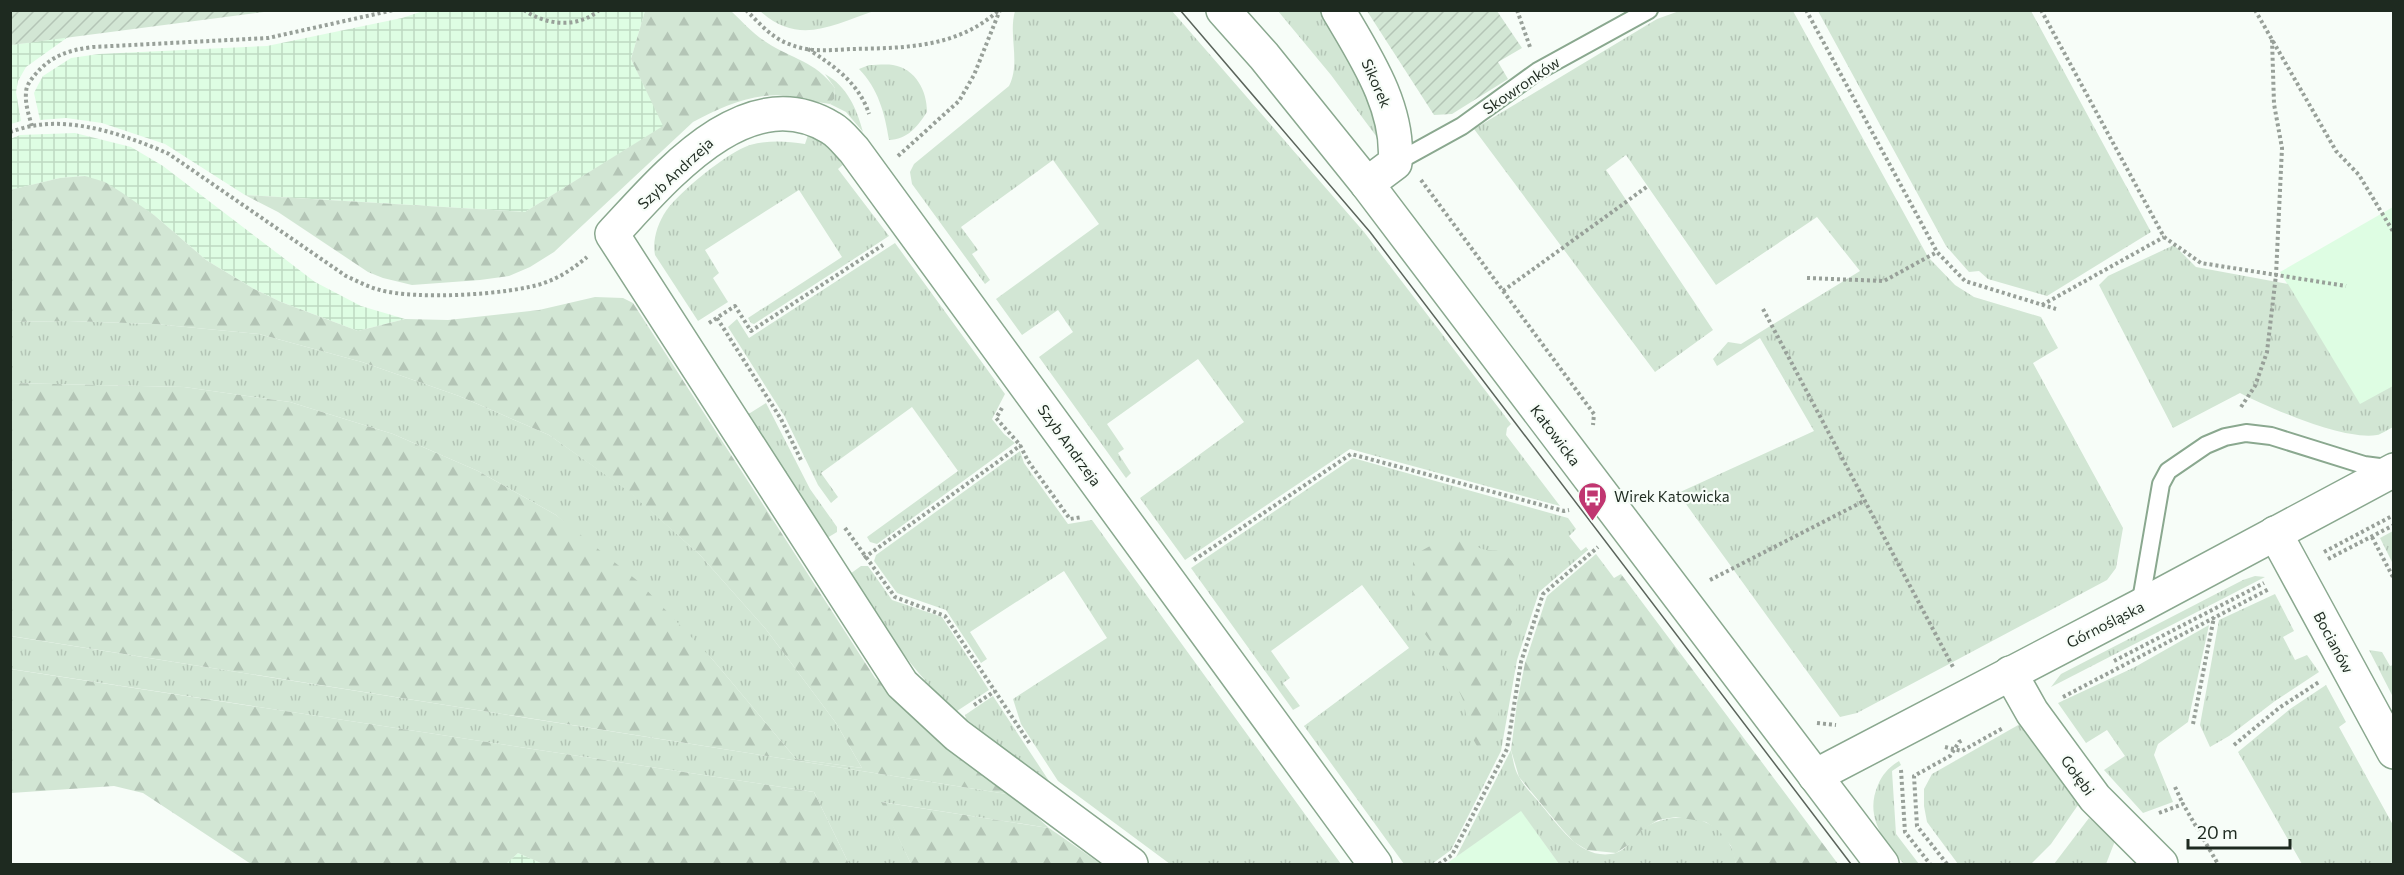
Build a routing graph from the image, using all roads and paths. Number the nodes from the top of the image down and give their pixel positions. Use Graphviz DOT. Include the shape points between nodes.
graph roads {
  1 [pos="394,10"];
  2 [pos="524,10"];
  3 [pos="599,10"];
  4 [pos="746,10"];
  5 [pos="999,10"];
  6 [pos="1223,10"];
  7 [pos="1338,10"];
  8 [pos="1517,10"];
  9 [pos="1649,10"];
  10 [pos="1806,10"];
  11 [pos="2041,10"];
  12 [pos="2255,10"];
  13 [pos="2272,39"];
  14 [pos="1538,71"];
  15 [pos="32,126"];
  16 [pos="10,132"];
  17 [pos="1402,160"];
  18 [pos="876,177"];
  19 [pos="1367,184"];
  20 [pos="1648,186"];
  21 [pos="2394,233"];
  22 [pos="612,234"];
  23 [pos="2164,237"];
  24 [pos="1937,252"];
  25 [pos="868,255"];
  26 [pos="2276,275"];
  27 [pos="1807,278"];
  28 [pos="2346,286"];
  29 [pos="1503,291"];
  30 [pos="2042,305"];
  31 [pos="1763,309"];
  32 [pos="2056,309"];
  33 [pos="717,318"];
  34 [pos="681,341"];
  35 [pos="2238,413"];
  36 [pos="1593,436"];
  37 [pos="1017,447"];
  38 [pos="804,465"];
  39 [pos="2394,468"];
  40 [pos="1864,501"];
  41 [pos="1569,510"];
  42 [pos="2394,515"];
  43 [pos="841,522"];
  44 [pos="2394,525"];
  45 [pos="2275,532"];
  46 [pos="2372,537"];
  47 [pos="1598,547"];
  48 [pos="866,557"];
  49 [pos="2328,558"];
  50 [pos="1193,561"];
  51 [pos="2306,570"];
  52 [pos="835,578"];
  53 [pos="2394,579"];
  54 [pos="1704,584"];
  55 [pos="2140,606"];
  56 [pos="2214,617"];
  57 [pos="2112,662"];
  58 [pos="1964,663"];
  59 [pos="1953,668"];
  60 [pos="1943,673"];
  61 [pos="2010,673"];
  62 [pos="2323,679"];
  63 [pos="2053,701"];
  64 [pos="2193,724"];
  65 [pos="2008,726"];
  66 [pos="1969,737"];
  67 [pos="2234,745"];
  68 [pos="1944,747"];
  69 [pos="1954,749"];
  70 [pos="2394,752"];
  71 [pos="1036,754"];
  72 [pos="1906,767"];
  73 [pos="1815,776"];
  74 [pos="2175,787"];
  75 [pos="2183,804"];
  76 [pos="2153,814"];
  77 [pos="1131,864"];
  78 [pos="1376,864"];
  79 [pos="1439,864"];
  80 [pos="1882,864"];
  81 [pos="1930,864"];
  82 [pos="1947,864"];
  83 [pos="2161,864"];
  84 [pos="2218,864"];
  1 -- 15 [label="path" via="268,38 72,50 52,58 26,88"];
  2 -- 3 [label="path" via="544,20 579,22"];
  4 -- 5 [label="path" via="772,35 789,44 826,51 914,47 937,42 977,27"];
  5 -- 18 [label="path" via="974,75 959,100"];
  6 -- 19 [label="street, Katowicka"];
  7 -- 17 [label="street, Sikorek" via="1388,107 1396,151"];
  8 -- 14 [label="path"];
  9 -- 14 [label="lane, Skowronków"];
  10 -- 24 [label="path"];
  11 -- 23 [label="path"];
  12 -- 13 [label="path"];
  13 -- 21 [label="path" via="2336,151 2359,175"];
  13 -- 26 [label="path" via="2274,104 2282,148"];
  14 -- 17 [label="lane, Skowronków" via="1462,126"];
  15 -- 16 [label="path"];
  15 -- 22 [label="path" via="69,125 108,132 169,154 346,276 399,294 519,290 545,283 570,271"];
  17 -- 19 [label="street"];
  17 -- 29 [label="path"];
  18 -- 22 [label="street, Szyb Andrzeja" via="832,128 788,114 763,116 723,130 710,140"];
  18 -- 78 [label="street, Szyb Andrzeja"];
  19 -- 73 [label="street, Katowicka"];
  20 -- 29 [label="path"];
  22 -- 34 [label="street"];
  23 -- 26 [label="path" via="2201,263"];
  23 -- 30 [label="path"];
  24 -- 27 [label="path" via="1884,281"];
  24 -- 30 [label="path" via="1965,281"];
  25 -- 33 [label="path" via="751,331 735,306"];
  26 -- 28 [label="path"];
  26 -- 35 [label="path" via="2267,352 2255,386"];
  29 -- 36 [label="path" via="1594,414"];
  30 -- 32 [label="path"];
  31 -- 40 [label="path"];
  33 -- 34 [label="path"];
  33 -- 38 [label="path" via="781,419"];
  34 -- 52 [label="street"];
  37 -- 48 [label="path"];
  39 -- 45 [label="street, Górnośląska"];
  39 -- 55 [label="lane" via="2364,465 2271,436 2246,433 2206,445 2168,471 2162,484"];
  40 -- 54 [label="path"];
  40 -- 59 [label="path"];
  41 -- 50 [label="path" via="1351,454"];
  42 -- 51 [label="path"];
  43 -- 48 [label="path"];
  44 -- 46 [label="path"];
  45 -- 51 [label="street, Bocianów"];
  45 -- 55 [label="street, Górnośląska"];
  46 -- 49 [label="path"];
  46 -- 53 [label="path"];
  47 -- 79 [label="path" via="1544,594 1521,662 1507,749 1452,855"];
  48 -- 52 [label="path"];
  48 -- 71 [label="path" via="895,597 944,614"];
  49 -- 51 [label="path"];
  49 -- 51 [label="path"];
  51 -- 56 [label="path"];
  51 -- 57 [label="path"];
  51 -- 70 [label="street, Bocianów"];
  52 -- 77 [label="street" via="902,684 957,735"];
  55 -- 61 [label="street, Górnośląska"];
  56 -- 63 [label="path"];
  56 -- 64 [label="path"];
  58 -- 59 [label="path"];
  59 -- 60 [label="path"];
  61 -- 73 [label="street, Górnośląska"];
  61 -- 83 [label="street, Gołębi" via="2032,712 2095,798"];
  62 -- 67 [label="path"];
  65 -- 69 [label="path" via="1962,751"];
  66 -- 69 [label="path"];
  68 -- 69 [label="path"];
  69 -- 82 [label="path" via="1950,756 1914,776 1917,826"];
  72 -- 81 [label="path" via="1900,770 1905,832"];
  73 -- 80 [label="street, Katowicka"];
  74 -- 75 [label="path"];
  75 -- 76 [label="path"];
  75 -- 84 [label="path"];
}
